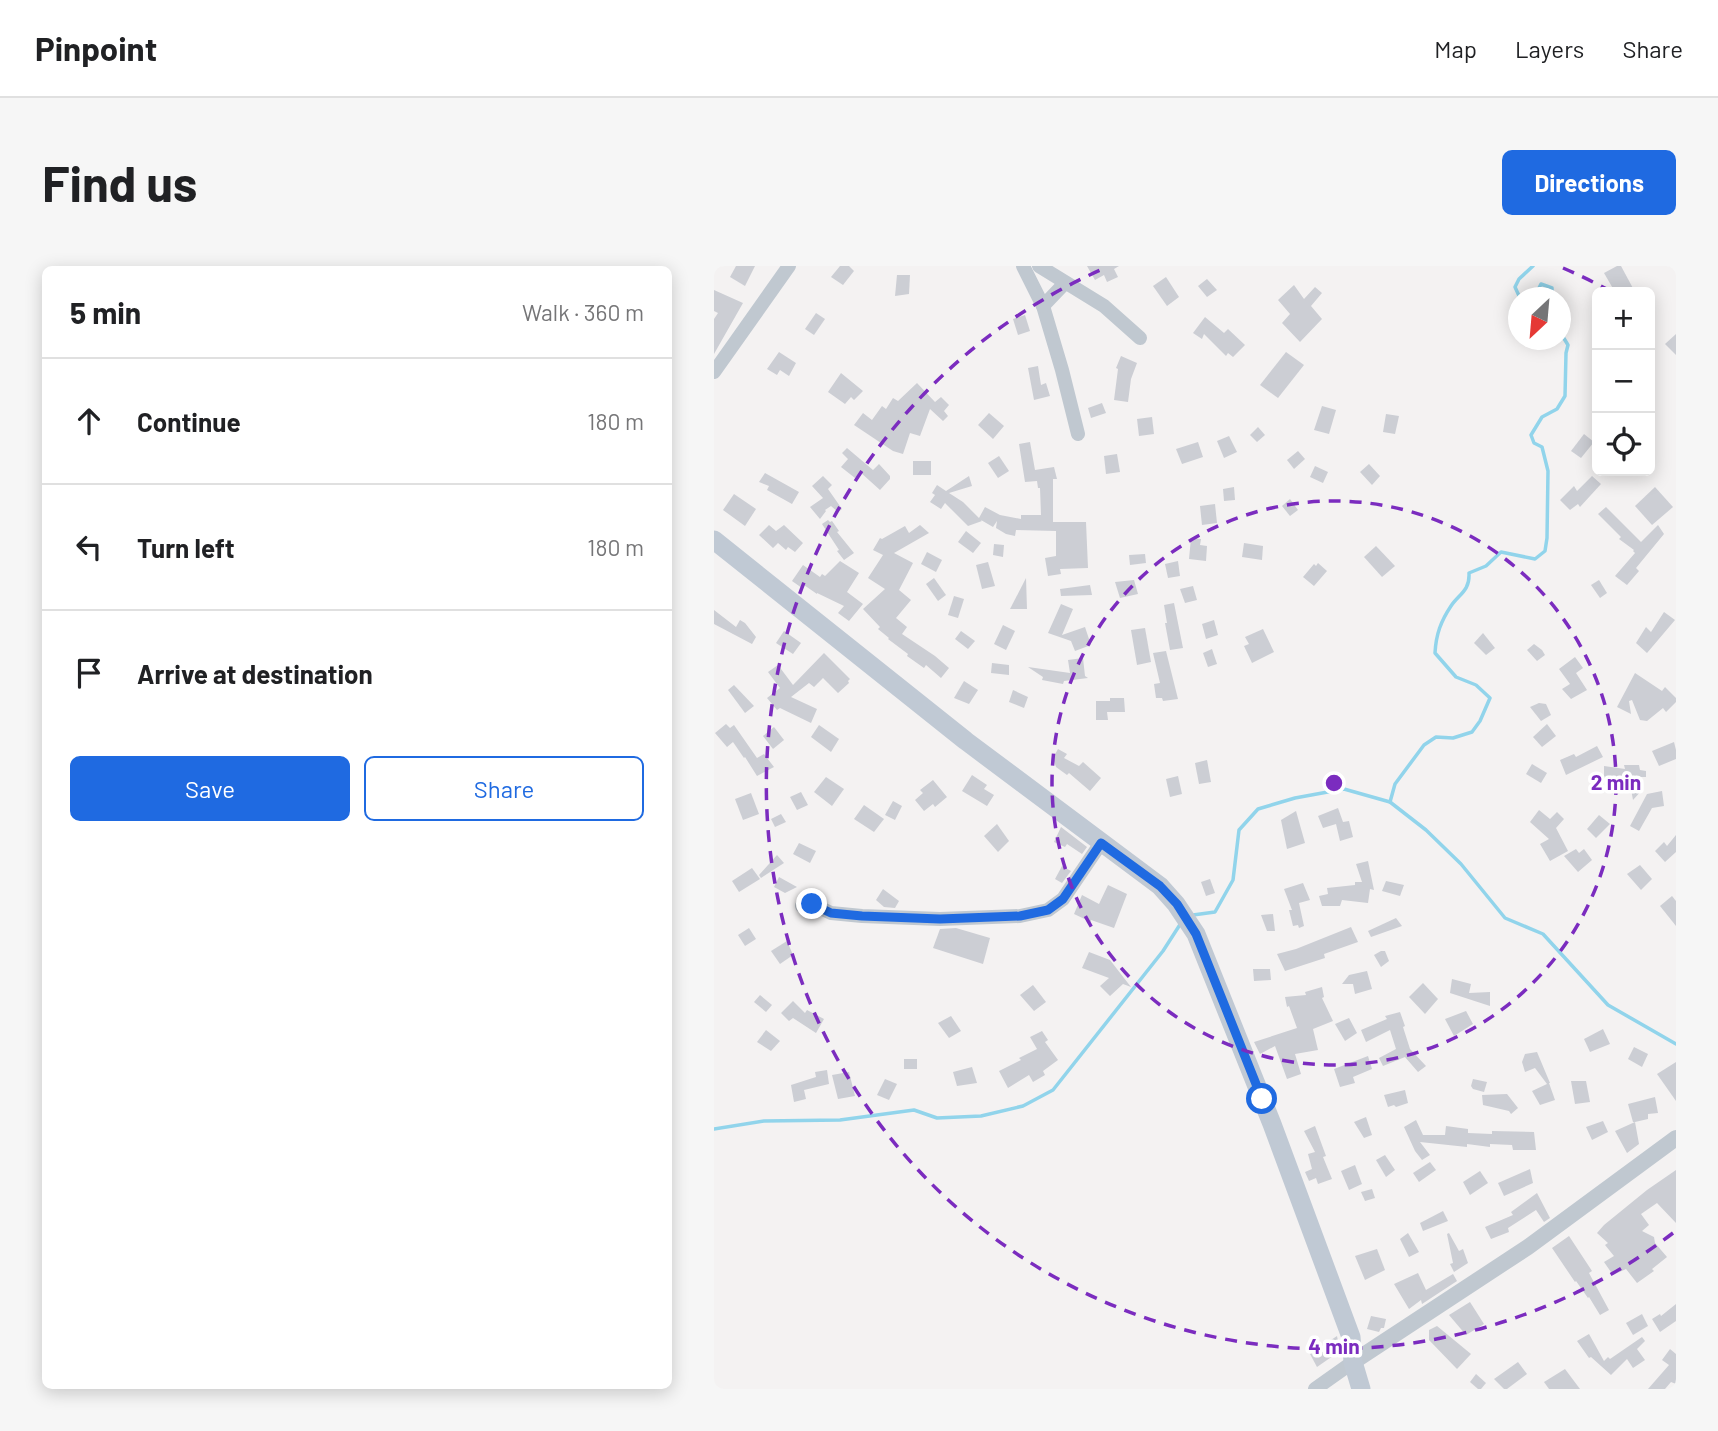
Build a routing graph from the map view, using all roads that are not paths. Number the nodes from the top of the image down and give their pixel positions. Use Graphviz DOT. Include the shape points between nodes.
graph roads {
  1 [pos="789,266"];
  2 [pos="1023,266"];
  3 [pos="1039,266"];
  4 [pos="1065,283"];
  5 [pos="1043,306"];
  6 [pos="1140,338"];
  7 [pos="714,372"];
  8 [pos="1078,434"];
  9 [pos="714,540"];
  10 [pos="1101,843"];
  11 [pos="802,906"];
  12 [pos="1676,1138"];
  13 [pos="1353,1362"];
  14 [pos="1315,1389"];
  15 [pos="1361,1389"];
  1 -- 7 [label="street"];
  2 -- 5 [label="street"];
  3 -- 4 [label="street"];
  4 -- 5 [label="street"];
  4 -- 6 [label="street" via="1104,306"];
  5 -- 8 [label="street"];
  9 -- 10 [label="main road"];
  10 -- 11 [label="street" via="1063,899 1048,910 1020,916 862,916 831,913 812,904"];
  10 -- 13 [label="main road" via="1160,886 1196,934 1351,1337"];
  12 -- 13 [label="street" via="1528,1247"];
  13 -- 14 [label="street"];
  13 -- 15 [label="main road"];
}
